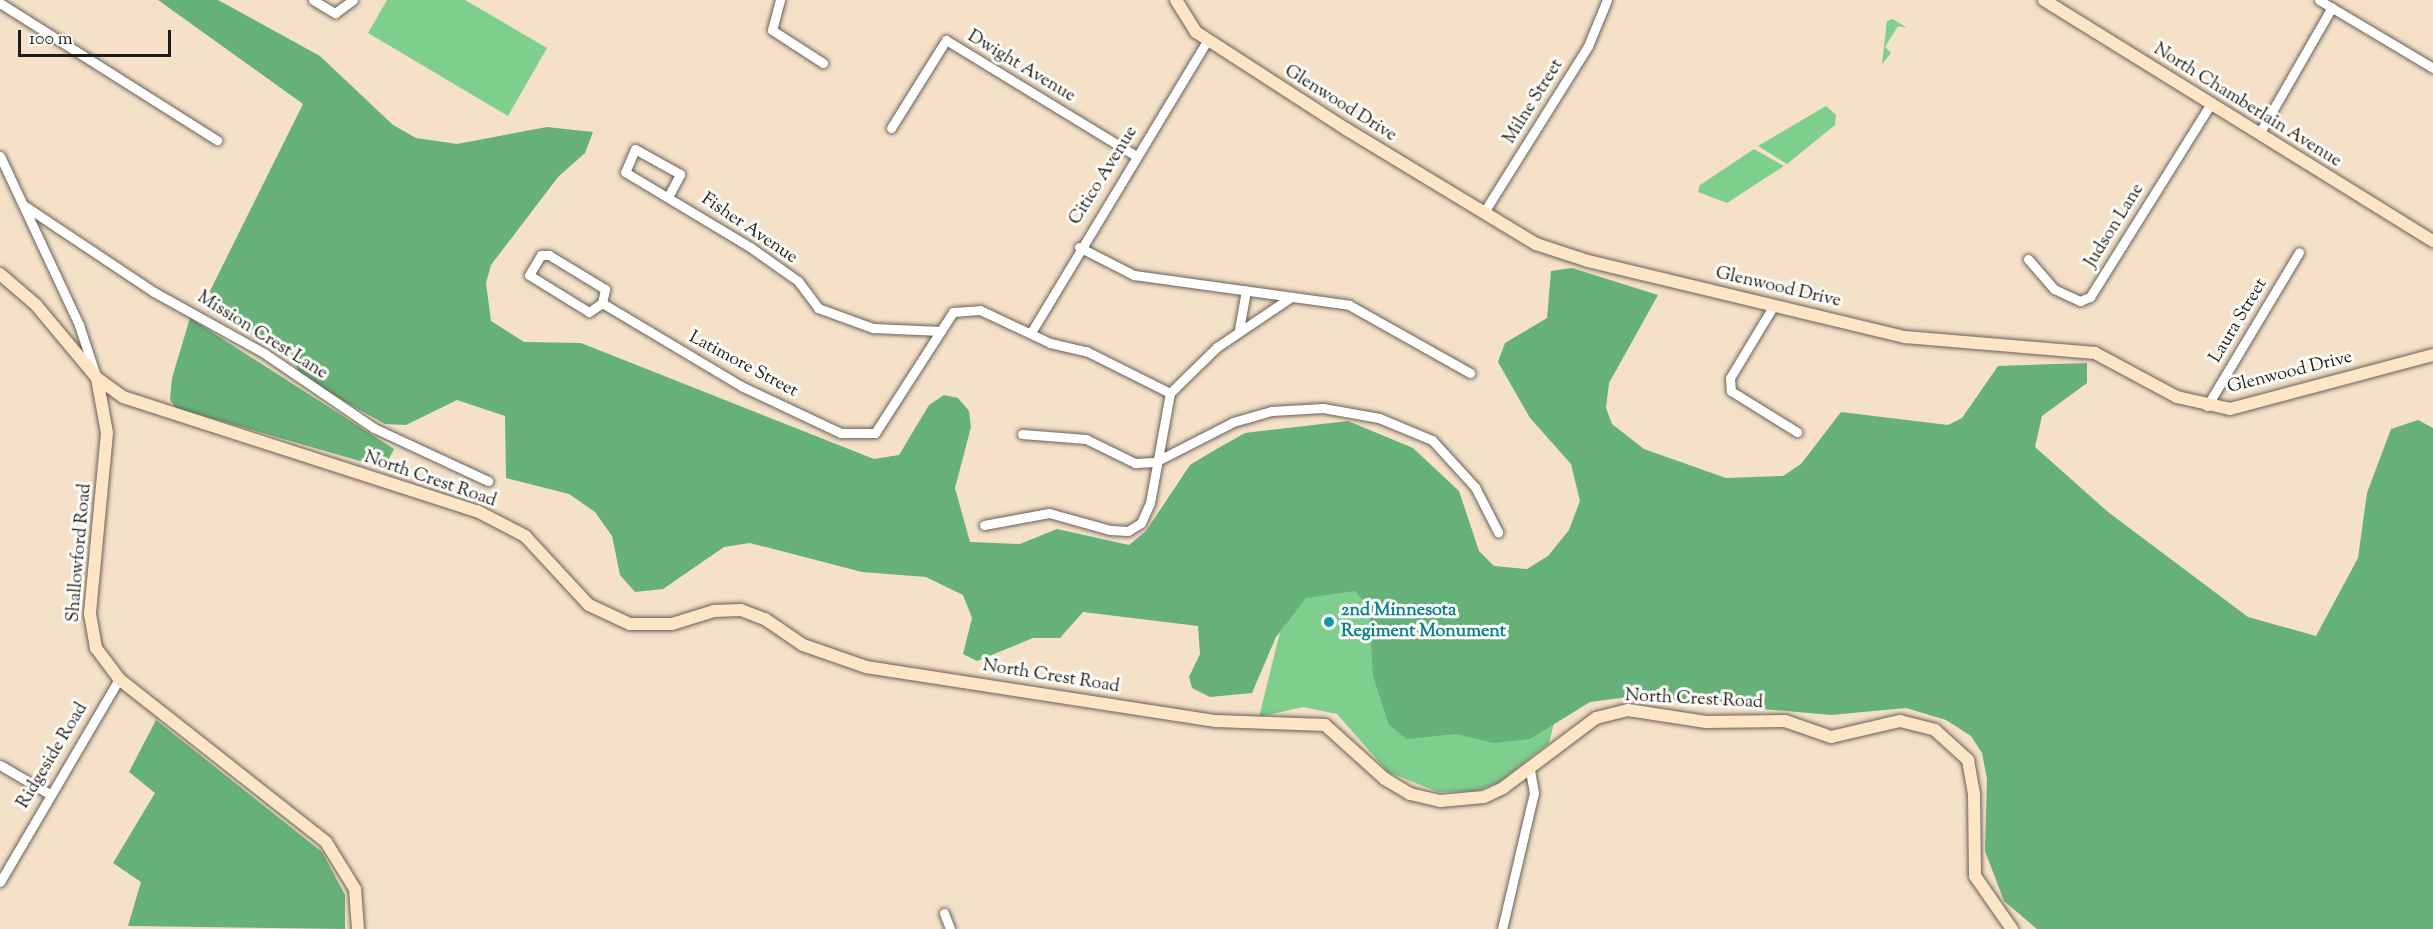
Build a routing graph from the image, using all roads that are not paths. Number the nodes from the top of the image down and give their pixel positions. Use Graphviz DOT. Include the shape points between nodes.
graph roads {
  1 [pos="313,0"];
  2 [pos="353,0"];
  3 [pos="780,0"];
  4 [pos="1176,0"];
  5 [pos="2044,0"];
  6 [pos="2319,0"];
  7 [pos="0,3"];
  8 [pos="1607,3"];
  9 [pos="2332,8"];
  10 [pos="1207,41"];
  11 [pos="823,63"];
  12 [pos="2433,68"];
  13 [pos="2210,105"];
  14 [pos="891,128"];
  15 [pos="2259,134"];
  16 [pos="217,140"];
  17 [pos="0,156"];
  18 [pos="1136,156"];
  19 [pos="668,197"];
  20 [pos="25,206"];
  21 [pos="1484,212"];
  22 [pos="2433,241"];
  23 [pos="1079,247"];
  24 [pos="2299,252"];
  25 [pos="2028,259"];
  26 [pos="0,273"];
  27 [pos="1246,291"];
  28 [pos="1291,297"];
  29 [pos="602,303"];
  30 [pos="1774,305"];
  31 [pos="1239,330"];
  32 [pos="941,331"];
  33 [pos="1032,332"];
  34 [pos="2433,355"];
  35 [pos="1470,373"];
  36 [pos="97,378"];
  37 [pos="1170,393"];
  38 [pos="2207,406"];
  39 [pos="1797,432"];
  40 [pos="1022,434"];
  41 [pos="1155,462"];
  42 [pos="488,481"];
  43 [pos="984,525"];
  44 [pos="1498,532"];
  45 [pos="119,679"];
  46 [pos="0,765"];
  47 [pos="1530,770"];
  48 [pos="48,793"];
  49 [pos="0,882"];
  50 [pos="944,913"];
  51 [pos="358,929"];
  52 [pos="950,929"];
  53 [pos="1502,929"];
  54 [pos="2012,929"];
  1 -- 2 [label="street" via="335,13"];
  3 -- 11 [label="street" via="772,30"];
  4 -- 10 [label="street, Glenwood Drive" via="1186,21"];
  5 -- 13 [label="street, North Chamberlain Avenue"];
  6 -- 9 [label="street"];
  7 -- 16 [label="street"];
  8 -- 21 [label="street, Milne Street" via="1588,46"];
  9 -- 12 [label="street"];
  9 -- 15 [label="street"];
  10 -- 18 [label="street, Citico Avenue"];
  10 -- 21 [label="street, Glenwood Drive"];
  13 -- 15 [label="street, North Chamberlain Avenue"];
  13 -- 25 [label="street, Judson Lane" via="2090,297 2080,301 2054,289"];
  14 -- 18 [label="street, Dwight Avenue" via="945,40"];
  15 -- 22 [label="street, North Chamberlain Avenue"];
  17 -- 20 [label="street, Shallowford Road"];
  18 -- 23 [label="street, Citico Avenue"];
  19 -- 19 [label="street, Fisher Avenue" via="680,174 635,148 625,172"];
  19 -- 32 [label="street, Fisher Avenue" via="798,281 818,308 873,328"];
  20 -- 36 [label="street, Shallowford Road"];
  20 -- 42 [label="street, Mission Crest Lane" via="154,292 264,353 374,428"];
  21 -- 30 [label="street, Glenwood Drive" via="1546,248"];
  23 -- 27 [label="street" via="1134,275"];
  23 -- 33 [label="street, Citico Avenue"];
  24 -- 38 [label="street, Laura Street"];
  26 -- 36 [label="street, North Crest Road" via="36,305"];
  27 -- 28 [label="street"];
  27 -- 31 [label="street"];
  28 -- 31 [label="street"];
  28 -- 35 [label="street" via="1349,305"];
  29 -- 29 [label="street" via="605,289 549,255 541,255 529,275 589,312"];
  29 -- 32 [label="street, Latimore Street" via="741,386 832,429 875,433"];
  30 -- 38 [label="street, Glenwood Drive" via="1905,337 2095,353 2177,397"];
  30 -- 39 [label="street" via="1730,378 1731,390"];
  31 -- 37 [label="street"];
  32 -- 33 [label="street" via="953,312 980,310"];
  33 -- 37 [label="street"];
  34 -- 38 [label="street, Glenwood Drive" via="2230,409"];
  36 -- 45 [label="street, Shallowford Road" via="107,433 90,633"];
  36 -- 47 [label="street, North Crest Road" via="149,409 477,511 525,536 589,605 630,624 672,624 714,611 741,610 765,619 803,645 866,667 1216,721 1325,725 1385,779 1410,795 1440,801 1484,797"];
  37 -- 41 [label="street"];
  40 -- 41 [label="street" via="1086,439 1135,463"];
  41 -- 43 [label="street" via="1150,503 1141,523 1128,531 1049,513"];
  41 -- 44 [label="street" via="1233,422 1271,411 1323,408 1378,418 1432,440 1474,487"];
  45 -- 48 [label="street, Ridgeside Road"];
  45 -- 51 [label="street, Shallowford Road" via="326,842 355,889"];
  46 -- 48 [label="street"];
  47 -- 53 [label="street" via="1534,793"];
  47 -- 54 [label="street, North Crest Road" via="1596,718 1628,710 1706,722 1785,721 1831,737 1900,722 1935,730 1968,760 1974,794 1975,876"];
  48 -- 49 [label="street, Ridgeside Road"];
  50 -- 52 [label="street"];
}
